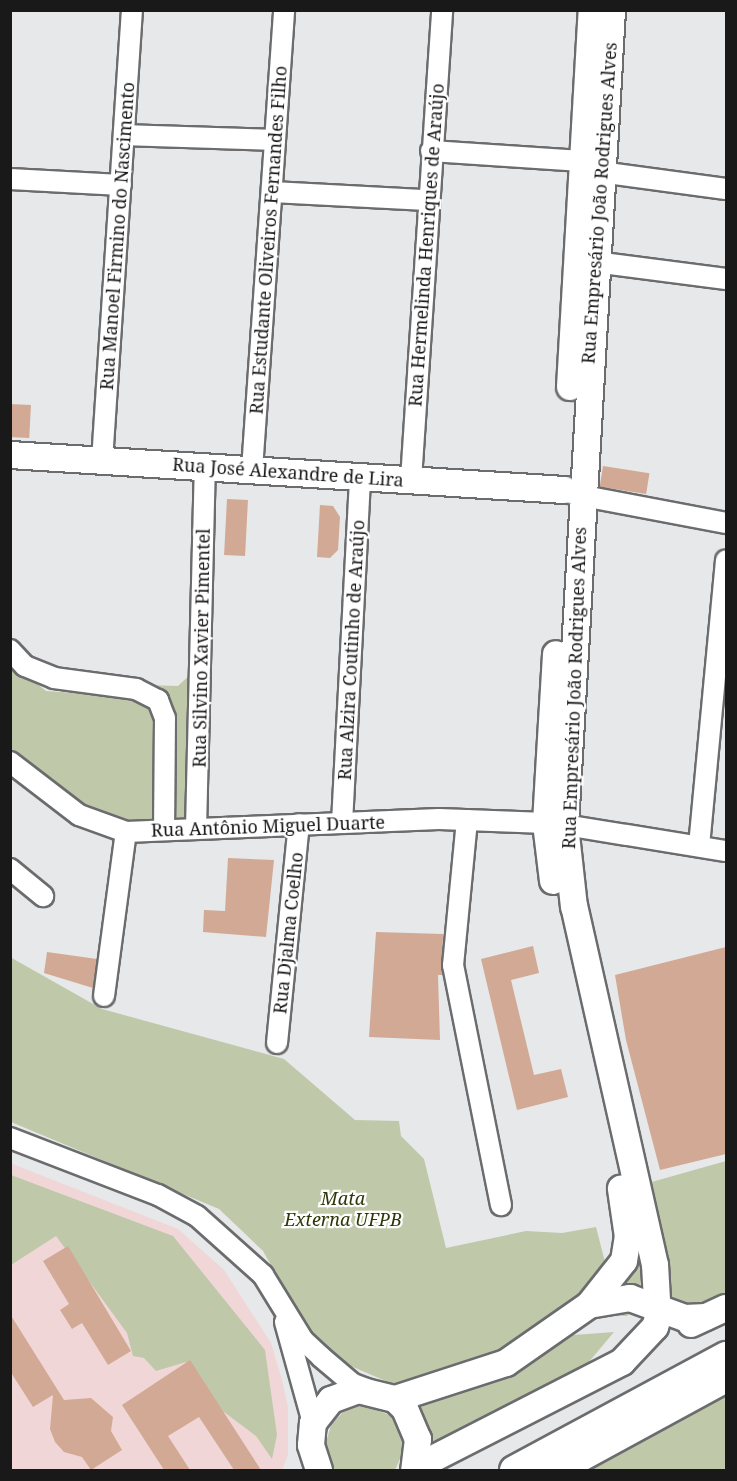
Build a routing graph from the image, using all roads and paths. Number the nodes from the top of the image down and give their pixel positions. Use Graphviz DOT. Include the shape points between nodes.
graph roads {
  1 [pos="132,10"];
  2 [pos="284,10"];
  3 [pos="442,10"];
  4 [pos="592,10"];
  5 [pos="612,10"];
  6 [pos="124,135"];
  7 [pos="275,140"];
  8 [pos="431,151"];
  9 [pos="591,166"];
  10 [pos="10,180"];
  11 [pos="121,185"];
  12 [pos="726,189"];
  13 [pos="272,192"];
  14 [pos="427,200"];
  15 [pos="595,262"];
  16 [pos="726,279"];
  17 [pos="10,455"];
  18 [pos="102,461"];
  19 [pos="205,467"];
  20 [pos="252,470"];
  21 [pos="360,477"];
  22 [pos="411,480"];
  23 [pos="573,494"];
  24 [pos="726,523"];
  25 [pos="726,560"];
  26 [pos="10,650"];
  27 [pos="10,762"];
  28 [pos="467,820"];
  29 [pos="342,823"];
  30 [pos="300,824"];
  31 [pos="555,824"];
  32 [pos="196,828"];
  33 [pos="164,830"];
  34 [pos="126,832"];
  35 [pos="699,846"];
  36 [pos="726,851"];
  37 [pos="10,869"];
  38 [pos="43,896"];
  39 [pos="104,996"];
  40 [pos="277,1043"];
  41 [pos="10,1138"];
  42 [pos="501,1205"];
  43 [pos="589,1305"];
  44 [pos="659,1309"];
  45 [pos="282,1310"];
  46 [pos="716,1313"];
  47 [pos="726,1356"];
  48 [pos="622,1362"];
  49 [pos="726,1378"];
  50 [pos="385,1395"];
  51 [pos="312,1429"];
  52 [pos="414,1469"];
  53 [pos="299,1470"];
  54 [pos="319,1470"];
  55 [pos="514,1470"];
  56 [pos="557,1470"];
  1 -- 6 [label="street, Rua Manoel Firmino do Nascimento"];
  2 -- 7 [label="street, Rua Estudante Oliveiros Fernandes Filho"];
  3 -- 8 [label="street, Rua Hermelinda Henriques de Araújo"];
  4 -- 9 [label="main road, Rua Empresário João Rodrigues Alves"];
  5 -- 9 [label="main road, Rua Empresário João Rodrigues Alves"];
  6 -- 7 [label="street"];
  6 -- 11 [label="street, Rua Manoel Firmino do Nascimento"];
  7 -- 13 [label="street, Rua Estudante Oliveiros Fernandes Filho"];
  8 -- 9 [label="street"];
  8 -- 14 [label="street, Rua Hermelinda Henriques de Araújo"];
  9 -- 12 [label="street"];
  9 -- 15 [label="main road, Rua Empresário João Rodrigues Alves"];
  9 -- 23 [label="main road, Rua Empresário João Rodrigues Alves"];
  10 -- 11 [label="street"];
  11 -- 18 [label="street, Rua Manoel Firmino do Nascimento"];
  13 -- 14 [label="street"];
  13 -- 20 [label="street, Rua Estudante Oliveiros Fernandes Filho"];
  14 -- 22 [label="street, Rua Hermelinda Henriques de Araújo"];
  15 -- 16 [label="street"];
  15 -- 23 [label="main road, Rua Empresário João Rodrigues Alves"];
  17 -- 18 [label="main road, Rua José Alexandre de Lira"];
  18 -- 19 [label="main road, Rua José Alexandre de Lira"];
  19 -- 20 [label="main road, Rua José Alexandre de Lira"];
  19 -- 32 [label="street, Rua Silvino Xavier Pimentel"];
  20 -- 21 [label="main road, Rua José Alexandre de Lira"];
  21 -- 22 [label="main road, Rua José Alexandre de Lira"];
  21 -- 29 [label="street, Rua Alzira Coutinho de Araújo"];
  22 -- 23 [label="main road, Rua José Alexandre de Lira"];
  23 -- 24 [label="street"];
  23 -- 31 [label="main road, Rua Empresário João Rodrigues Alves"];
  25 -- 35 [label="street"];
  26 -- 33 [label="street" via="25,666 54,678 136,688 158,700 165,718"];
  27 -- 34 [label="street, Rua Antônio Miguel Duarte" via="79,815"];
  28 -- 29 [label="street, Rua Antônio Miguel Duarte"];
  28 -- 31 [label="street, Rua Antônio Miguel Duarte"];
  28 -- 42 [label="street" via="453,965"];
  29 -- 30 [label="street, Rua Antônio Miguel Duarte"];
  30 -- 32 [label="street, Rua Antônio Miguel Duarte"];
  30 -- 40 [label="street, Rua Djalma Coelho"];
  31 -- 35 [label="street, Rua Antônio Miguel Duarte"];
  31 -- 43 [label="main road, Rua Empresário João Rodrigues Alves" via="560,917 626,1213 624,1261"];
  31 -- 44 [label="main road, Rua Empresário João Rodrigues Alves" via="655,1265"];
  32 -- 33 [label="street, Rua Antônio Miguel Duarte"];
  33 -- 34 [label="street, Rua Antônio Miguel Duarte"];
  34 -- 39 [label="street"];
  35 -- 36 [label="street, Rua Antônio Miguel Duarte"];
  37 -- 38 [label="street"];
  41 -- 45 [label="street" via="158,1195 197,1216 262,1275"];
  43 -- 44 [label="main road" via="630,1298"];
  43 -- 50 [label="main road, Rua Empresário João Rodrigues Alves" via="506,1363"];
  44 -- 46 [label="main road" via="685,1317"];
  44 -- 48 [label="main road, Rua Empresário João Rodrigues Alves" via="656,1327"];
  45 -- 50 [label="street" via="303,1340 339,1374"];
  45 -- 51 [label="street"];
  46 -- 48 [label="main road"];
  47 -- 55 [label="highway"];
  48 -- 52 [label="main road, Rua Empresário João Rodrigues Alves"];
  49 -- 56 [label="highway"];
  50 -- 51 [label="main road, Rua Empresário João Rodrigues Alves" via="344,1393 320,1409"];
  50 -- 52 [label="main road" via="414,1423 418,1439"];
  51 -- 53 [label="main road"];
  51 -- 54 [label="main road"];
}
